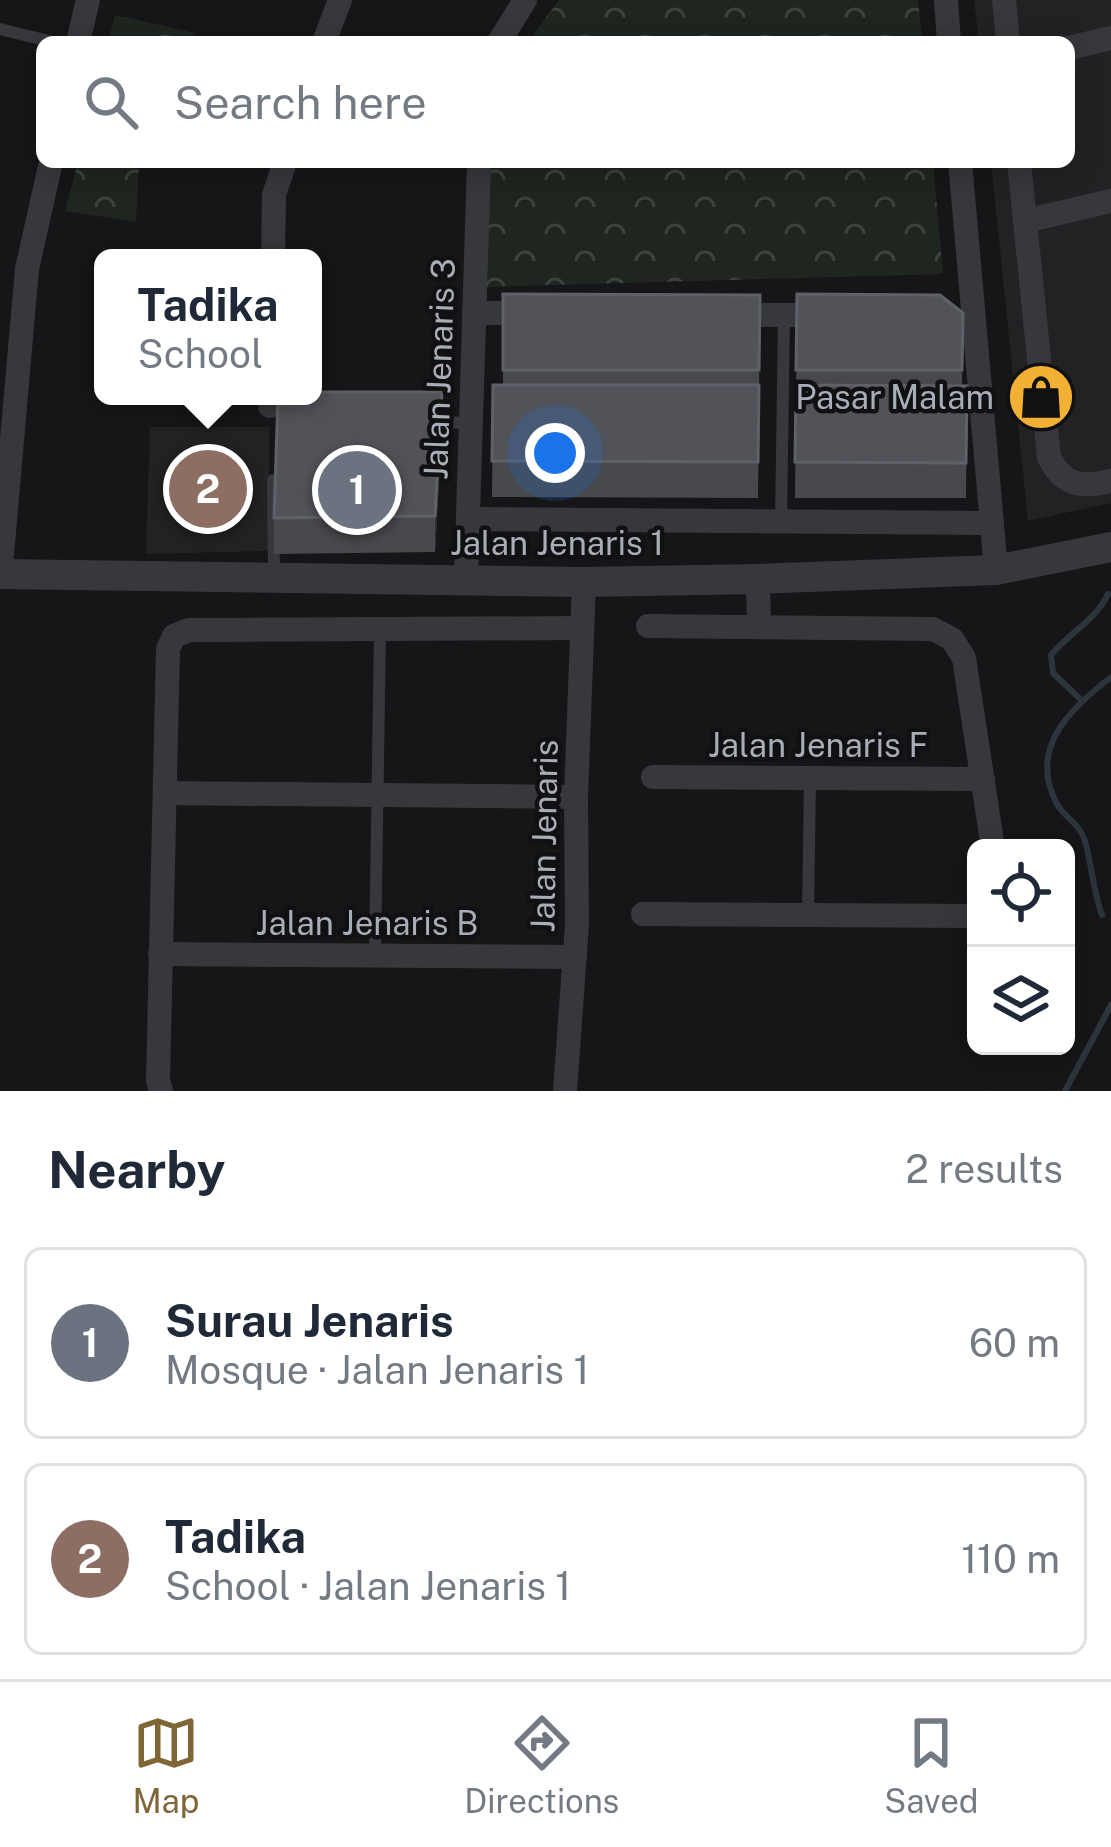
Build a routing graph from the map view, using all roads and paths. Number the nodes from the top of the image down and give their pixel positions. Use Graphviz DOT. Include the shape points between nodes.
graph roads {
  1 [pos="88,0"];
  2 [pos="340,0"];
  3 [pos="525,0"];
  4 [pos="946,0"];
  5 [pos="1004,0"];
  6 [pos="0,29"];
  7 [pos="79,36"];
  8 [pos="326,36"];
  9 [pos="503,36"];
  10 [pos="949,36"];
  11 [pos="1007,36"];
  12 [pos="36,38"];
  13 [pos="1111,38"];
  14 [pos="1075,47"];
  15 [pos="50,168"];
  16 [pos="283,168"];
  17 [pos="479,168"];
  18 [pos="960,168"];
  19 [pos="1020,168"];
  20 [pos="1111,200"];
  21 [pos="1025,220"];
  22 [pos="273,249"];
  23 [pos="474,313"];
  24 [pos="570,314"];
  25 [pos="713,315"];
  26 [pos="784,315"];
  27 [pos="855,315"];
  28 [pos="423,422"];
  29 [pos="471,423"];
  30 [pos="273,480"];
  31 [pos="1111,481"];
  32 [pos="468,519"];
  33 [pos="782,523"];
  34 [pos="992,523"];
  35 [pos="1111,548"];
  36 [pos="996,570"];
  37 [pos="0,575"];
  38 [pos="274,577"];
  39 [pos="466,579"];
  40 [pos="758,579"];
  41 [pos="584,582"];
  42 [pos="648,626"];
  43 [pos="760,627"];
  44 [pos="582,628"];
  45 [pos="380,630"];
  46 [pos="653,777"];
  47 [pos="810,778"];
  48 [pos="983,779"];
  49 [pos="165,793"];
  50 [pos="377,795"];
  51 [pos="576,797"];
  52 [pos="992,839"];
  53 [pos="643,914"];
  54 [pos="808,915"];
  55 [pos="967,916"];
  56 [pos="160,954"];
  57 [pos="375,956"];
  58 [pos="575,957"];
  59 [pos="161,1091"];
  60 [pos="565,1091"];
  1 -- 7 [label="street"];
  2 -- 8 [label="street"];
  3 -- 9 [label="street"];
  4 -- 10 [label="street"];
  5 -- 11 [label="street"];
  6 -- 12 [label="lane"];
  13 -- 14 [label="street"];
  15 -- 37 [label="street" via="27,269"];
  16 -- 22 [label="street"];
  17 -- 23 [label="street, Jalan Jenaris 3"];
  18 -- 34 [label="street" via="962,315"];
  19 -- 21 [label="street"];
  20 -- 21 [label="street"];
  21 -- 31 [label="street" via="1049,457 1067,481"];
  23 -- 24 [label="street"];
  23 -- 29 [label="street, Jalan Jenaris 3"];
  25 -- 26 [label="street"];
  26 -- 27 [label="street"];
  26 -- 33 [label="lane"];
  28 -- 29 [label="lane"];
  29 -- 32 [label="street, Jalan Jenaris 3"];
  30 -- 38 [label="lane"];
  32 -- 33 [label="street"];
  32 -- 39 [label="street, Jalan Jenaris 3"];
  33 -- 34 [label="street"];
  34 -- 36 [label="street"];
  35 -- 36 [label="street, Jalan Jenaris 1"];
  36 -- 40 [label="street, Jalan Jenaris 1"];
  37 -- 38 [label="street, Jalan Jenaris 1"];
  38 -- 39 [label="street, Jalan Jenaris 1"];
  39 -- 41 [label="street, Jalan Jenaris 1"];
  40 -- 41 [label="street, Jalan Jenaris 1"];
  40 -- 43 [label="street"];
  41 -- 44 [label="street, Jalan Jenaris"];
  42 -- 43 [label="street"];
  43 -- 48 [label="street" via="933,629 952,639 964,658"];
  44 -- 45 [label="street"];
  44 -- 51 [label="street, Jalan Jenaris"];
  45 -- 49 [label="street" via="174,636"];
  45 -- 50 [label="lane"];
  46 -- 47 [label="street, Jalan Jenaris F"];
  47 -- 48 [label="street, Jalan Jenaris F"];
  47 -- 54 [label="lane"];
  48 -- 52 [label="street"];
  49 -- 50 [label="street"];
  49 -- 56 [label="street"];
  50 -- 51 [label="street"];
  50 -- 57 [label="lane"];
  51 -- 58 [label="street, Jalan Jenaris"];
  53 -- 54 [label="street"];
  54 -- 55 [label="street"];
  56 -- 57 [label="street, Jalan Jenaris B"];
  56 -- 59 [label="street"];
  57 -- 58 [label="street, Jalan Jenaris B"];
  58 -- 60 [label="street, Jalan Jenaris"];
}
